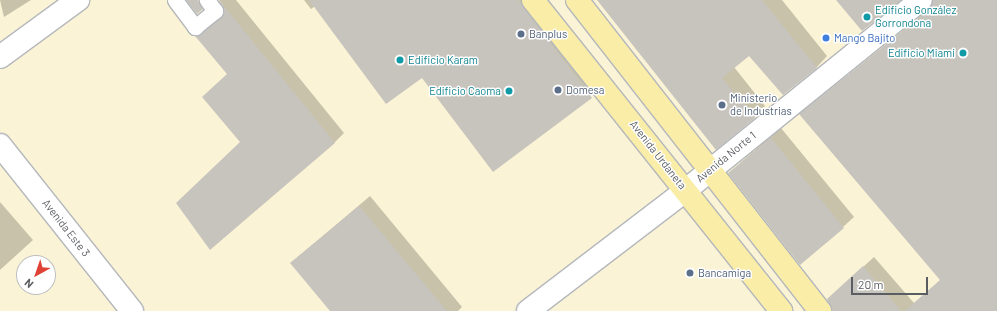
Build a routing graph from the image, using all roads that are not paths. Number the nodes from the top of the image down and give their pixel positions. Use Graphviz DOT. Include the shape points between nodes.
graph roads {
  1 [pos="175,0"];
  2 [pos="207,0"];
  3 [pos="533,0"];
  4 [pos="577,0"];
  5 [pos="922,0"];
  6 [pos="72,2"];
  7 [pos="0,57"];
  8 [pos="0,145"];
  9 [pos="711,170"];
  10 [pos="686,190"];
  11 [pos="132,311"];
  12 [pos="528,311"];
  13 [pos="781,311"];
  14 [pos="820,311"];
  1 -- 2 [label="lane" via="195,27 215,11"];
  3 -- 10 [label="main road, Avenida Urdaneta"];
  4 -- 9 [label="main road"];
  5 -- 9 [label="street, Avenida Norte 1"];
  6 -- 7 [label="street"];
  8 -- 11 [label="street, Avenida Este 3"];
  9 -- 10 [label="street, Avenida Norte 1"];
  9 -- 14 [label="main road"];
  10 -- 12 [label="street, Avenida Norte 1"];
  10 -- 13 [label="main road, Avenida Urdaneta"];
}
